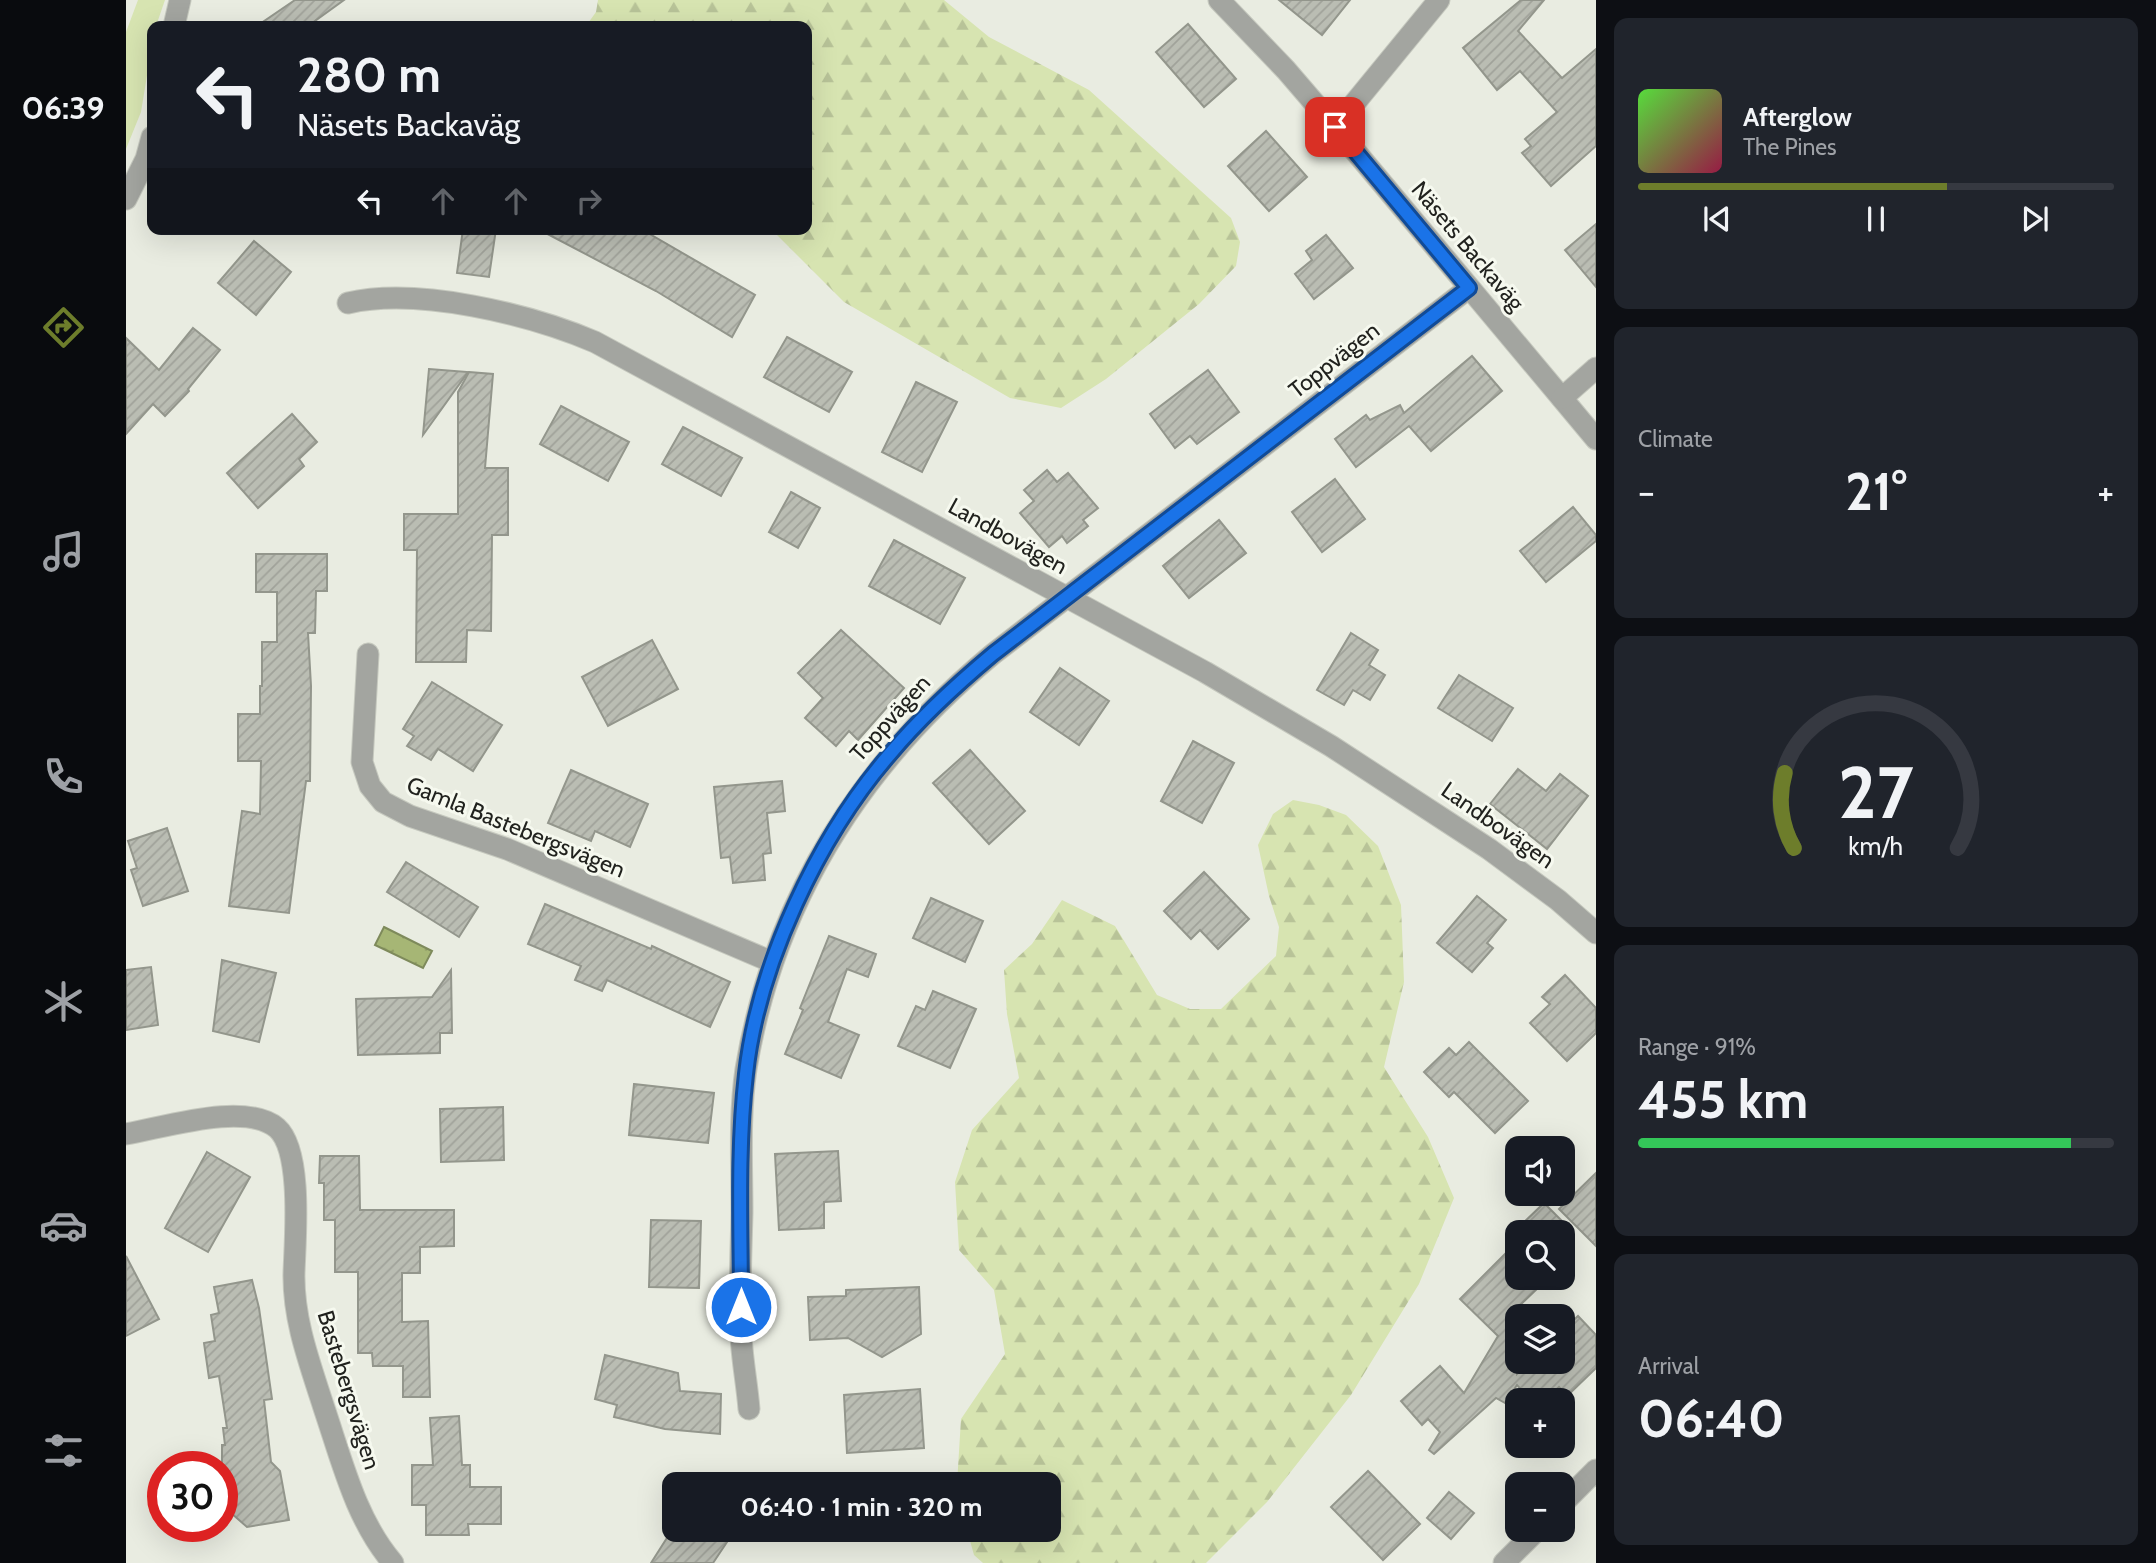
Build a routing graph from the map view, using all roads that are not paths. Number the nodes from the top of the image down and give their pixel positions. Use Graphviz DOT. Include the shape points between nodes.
graph roads {
  1 [pos="180,0"];
  2 [pos="1219,0"];
  3 [pos="1439,0"];
  4 [pos="175,21"];
  5 [pos="1335,127"];
  6 [pos="147,155"];
  7 [pos="126,199"];
  8 [pos="1469,288"];
  9 [pos="348,303"];
  10 [pos="1596,368"];
  11 [pos="1562,398"];
  12 [pos="1596,439"];
  13 [pos="1067,599"];
  14 [pos="368,654"];
  15 [pos="1596,933"];
  16 [pos="772,962"];
  17 [pos="126,1134"];
  18 [pos="749,1409"];
  19 [pos="1596,1469"];
  20 [pos="1575,1491"];
  21 [pos="1525,1542"];
  22 [pos="393,1563"];
  23 [pos="1504,1563"];
  1 -- 4 [label="street"];
  2 -- 5 [label="street, Näsets Backaväg"];
  3 -- 5 [label="street"];
  5 -- 8 [label="street, Näsets Backaväg"];
  6 -- 7 [label="street"];
  8 -- 11 [label="street, Näsets Backaväg"];
  8 -- 13 [label="street, Toppvägen"];
  9 -- 13 [label="street, Landbovägen" via="368,298 439,302 561,328 663,378"];
  10 -- 11 [label="street"];
  11 -- 12 [label="street, Näsets Backaväg"];
  13 -- 15 [label="street, Landbovägen" via="1205,672 1407,794 1489,849"];
  13 -- 16 [label="street, Toppvägen" via="953,688 888,756 842,819 792,913"];
  14 -- 16 [label="street, Gamla Bastebergsvägen" via="362,762 370,786 383,802 410,816 507,849"];
  16 -- 18 [label="street, Toppvägen" via="746,1071 742,1117 741,1335"];
  17 -- 22 [label="street, Bastebergsvägen" via="234,1116 263,1121 282,1133 296,1182 294,1287 304,1343 360,1511"];
  19 -- 20 [label="street"];
  21 -- 23 [label="street"];
}
